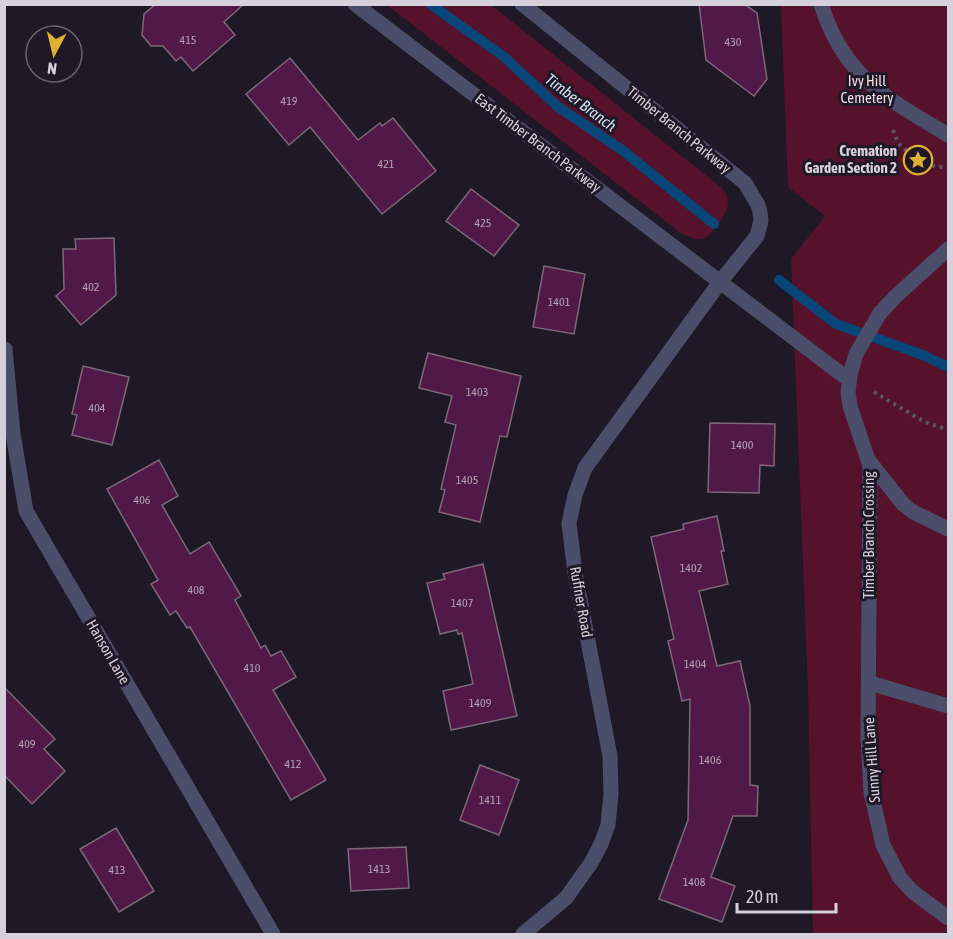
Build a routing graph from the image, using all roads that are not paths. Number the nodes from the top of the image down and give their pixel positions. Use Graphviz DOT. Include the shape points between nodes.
graph roads {
  1 [pos="355,4"];
  2 [pos="522,4"];
  3 [pos="821,4"];
  4 [pos="948,135"];
  5 [pos="948,249"];
  6 [pos="720,282"];
  7 [pos="5,349"];
  8 [pos="849,380"];
  9 [pos="869,461"];
  10 [pos="948,529"];
  11 [pos="870,683"];
  12 [pos="948,705"];
  13 [pos="948,918"];
  14 [pos="273,934"];
  15 [pos="523,934"];
  1 -- 6 [label="street, East Timber Branch Parkway"];
  2 -- 6 [label="street, Timber Branch Parkway" via="744,183 758,205 761,221 757,236"];
  3 -- 4 [label="street" via="842,53 860,76"];
  5 -- 8 [label="street, Timber Branch Crossing" via="873,324 854,360"];
  6 -- 8 [label="street, East Timber Branch Parkway"];
  6 -- 15 [label="street, Ruffner Road" via="585,468 575,495 569,524 610,756 608,825 591,862 566,898"];
  7 -- 14 [label="street, Hanson Lane" via="26,511"];
  8 -- 9 [label="street, Timber Branch Crossing" via="850,406"];
  9 -- 10 [label="street" via="903,504"];
  9 -- 11 [label="street, Timber Branch Crossing"];
  11 -- 12 [label="street"];
  11 -- 13 [label="street, Sunny Hill Lane" via="871,789 883,845 906,885"];
}
